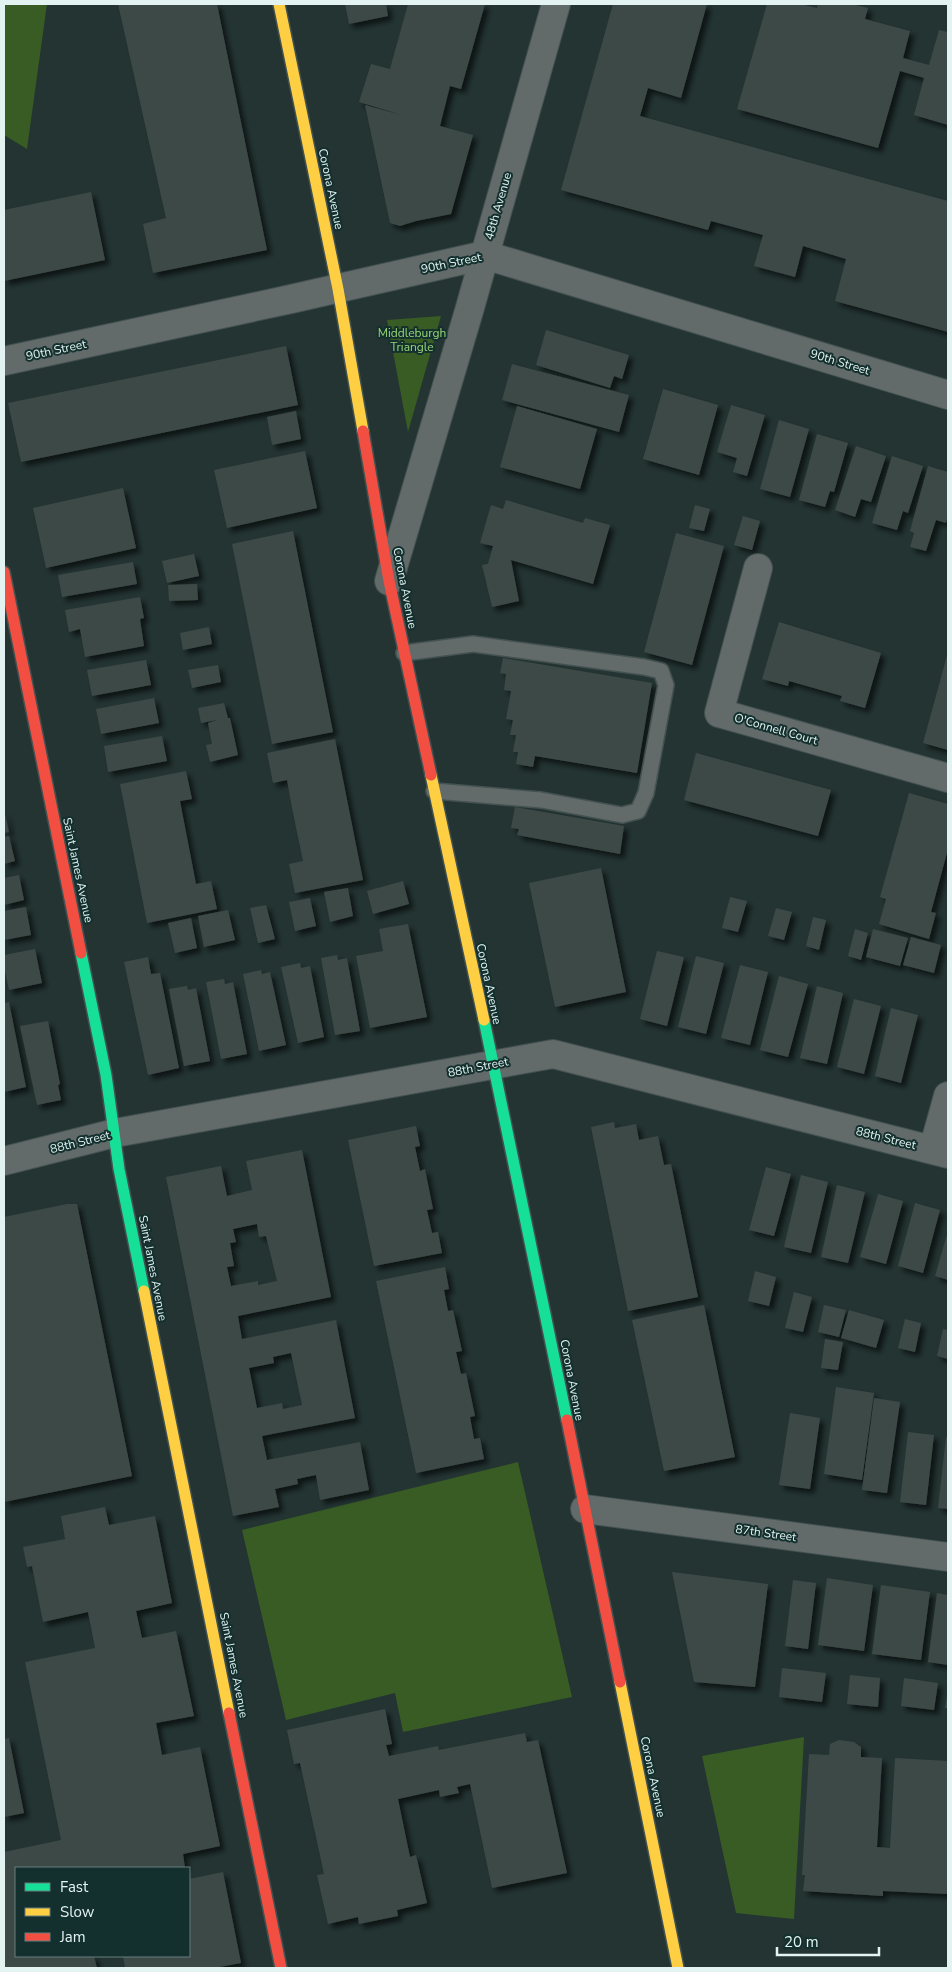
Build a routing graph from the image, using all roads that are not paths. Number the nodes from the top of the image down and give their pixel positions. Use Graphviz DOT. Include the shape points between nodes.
graph roads {
  1 [pos="279,4"];
  2 [pos="556,4"];
  3 [pos="485,255"];
  4 [pos="338,289"];
  5 [pos="4,361"];
  6 [pos="948,395"];
  7 [pos="758,568"];
  8 [pos="4,572"];
  9 [pos="389,581"];
  10 [pos="404,653"];
  11 [pos="948,778"];
  12 [pos="434,791"];
  13 [pos="492,1064"];
  14 [pos="948,1096"];
  15 [pos="115,1133"];
  16 [pos="941,1152"];
  17 [pos="4,1161"];
  18 [pos="585,1509"];
  19 [pos="948,1557"];
  20 [pos="281,1968"];
  21 [pos="678,1968"];
  1 -- 4 [label="street, Corona Avenue"];
  2 -- 3 [label="street, 48th Avenue"];
  3 -- 4 [label="street, 90th Street"];
  3 -- 6 [label="street, 90th Street"];
  3 -- 9 [label="street, 48th Avenue"];
  4 -- 5 [label="street, 90th Street"];
  4 -- 9 [label="street, Corona Avenue"];
  7 -- 11 [label="street, O'Connell Court" via="719,712"];
  8 -- 15 [label="street, Saint James Avenue"];
  9 -- 10 [label="street, Corona Avenue"];
  10 -- 12 [label="street, Corona Avenue"];
  10 -- 12 [label="lane" via="473,644 644,667 661,671 666,685 646,793 638,811 622,815 540,800"];
  12 -- 13 [label="street, Corona Avenue"];
  13 -- 15 [label="street, 88th Street"];
  13 -- 16 [label="street, 88th Street" via="553,1054"];
  13 -- 18 [label="street, Corona Avenue"];
  14 -- 16 [label="street"];
  15 -- 17 [label="street, 88th Street"];
  15 -- 20 [label="street, Saint James Avenue" via="121,1178"];
  18 -- 19 [label="street, 87th Street"];
  18 -- 21 [label="street, Corona Avenue"];
}
